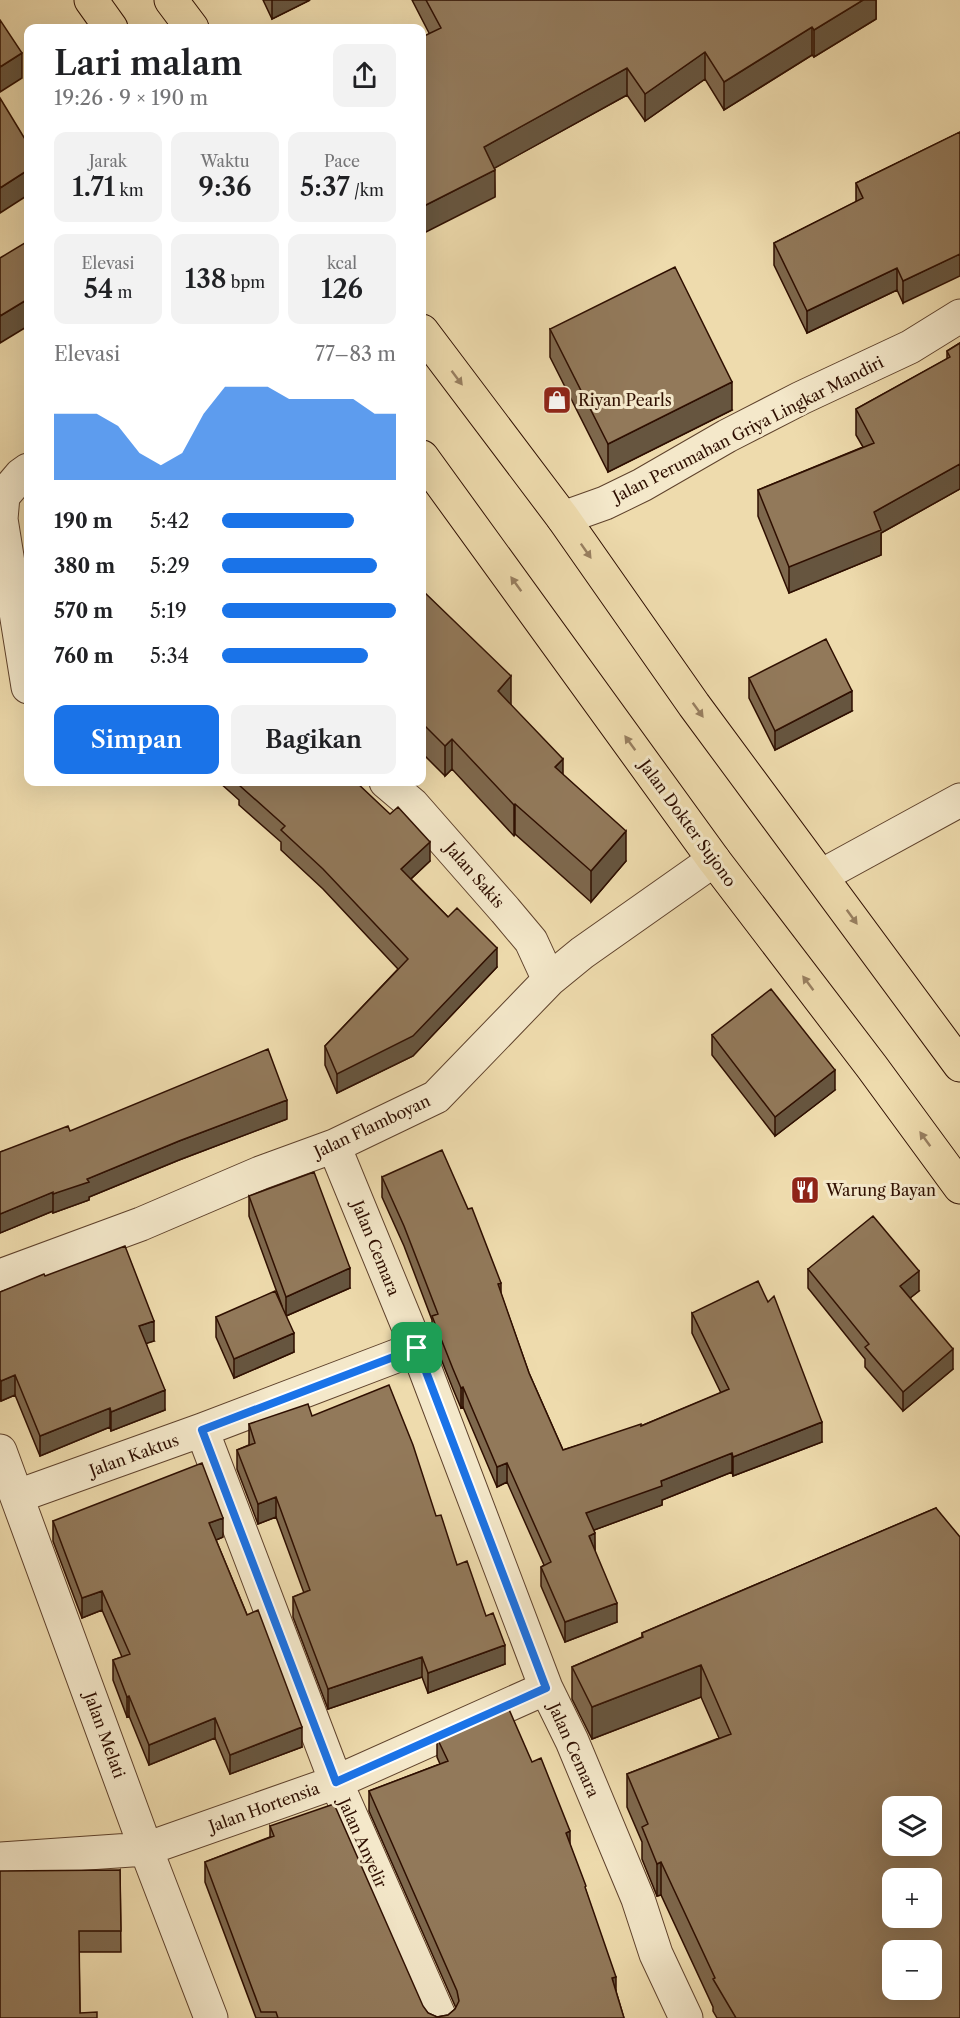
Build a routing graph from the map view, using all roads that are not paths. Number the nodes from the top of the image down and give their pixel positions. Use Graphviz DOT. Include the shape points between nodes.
graph roads {
  1 [pos="91,0"];
  2 [pos="171,0"];
  3 [pos="108,24"];
  4 [pos="189,24"];
  5 [pos="960,316"];
  6 [pos="426,336"];
  7 [pos="426,463"];
  8 [pos="24,473"];
  9 [pos="563,518"];
  10 [pos="24,662"];
  11 [pos="391,786"];
  12 [pos="960,800"];
  13 [pos="714,860"];
  14 [pos="821,876"];
  15 [pos="549,980"];
  16 [pos="960,1065"];
  17 [pos="334,1146"];
  18 [pos="960,1187"];
  19 [pos="0,1276"];
  20 [pos="417,1348"];
  21 [pos="202,1430"];
  22 [pos="0,1451"];
  23 [pos="18,1496"];
  24 [pos="546,1688"];
  25 [pos="336,1782"];
  26 [pos="147,1849"];
  27 [pos="0,1859"];
  28 [pos="211,2018"];
  29 [pos="440,2018"];
  30 [pos="686,2018"];
  1 -- 3 [label="highway"];
  2 -- 4 [label="highway"];
  5 -- 9 [label="street, Jalan Perumahan Griya Lingkar Mandiri" via="910,347 727,436 642,485"];
  6 -- 9 [label="highway, one-way"];
  13 -- 7 [label="highway, Jalan Dokter Sujono, one-way"];
  8 -- 10 [label="street" via="3,496 1,519"];
  9 -- 14 [label="highway, one-way" via="694,705"];
  11 -- 15 [label="street, Jalan Sakis" via="412,804 512,917 531,941"];
  12 -- 14 [label="street"];
  13 -- 15 [label="street, Jalan Flamboyan"];
  18 -- 13 [label="highway, Jalan Dokter Sujono, one-way"];
  14 -- 16 [label="highway, one-way"];
  15 -- 17 [label="street, Jalan Flamboyan" via="436,1097"];
  17 -- 19 [label="street, Jalan Flamboyan"];
  17 -- 20 [label="street, Jalan Cemara"];
  20 -- 21 [label="street, Jalan Kaktus"];
  20 -- 24 [label="street, Jalan Cemara"];
  21 -- 23 [label="street, Jalan Kaktus"];
  21 -- 25 [label="street, Jalan Anyelir"];
  22 -- 23 [label="street, Jalan Melati"];
  23 -- 26 [label="street, Jalan Melati"];
  24 -- 25 [label="street, Jalan Hortensia"];
  24 -- 30 [label="street, Jalan Cemara" via="572,1741 638,1899 656,1954"];
  25 -- 26 [label="street, Jalan Hortensia"];
  25 -- 29 [label="street, Jalan Anyelir"];
  26 -- 27 [label="street, Jalan Hortensia"];
  26 -- 28 [label="street, Jalan Melati"];
}
